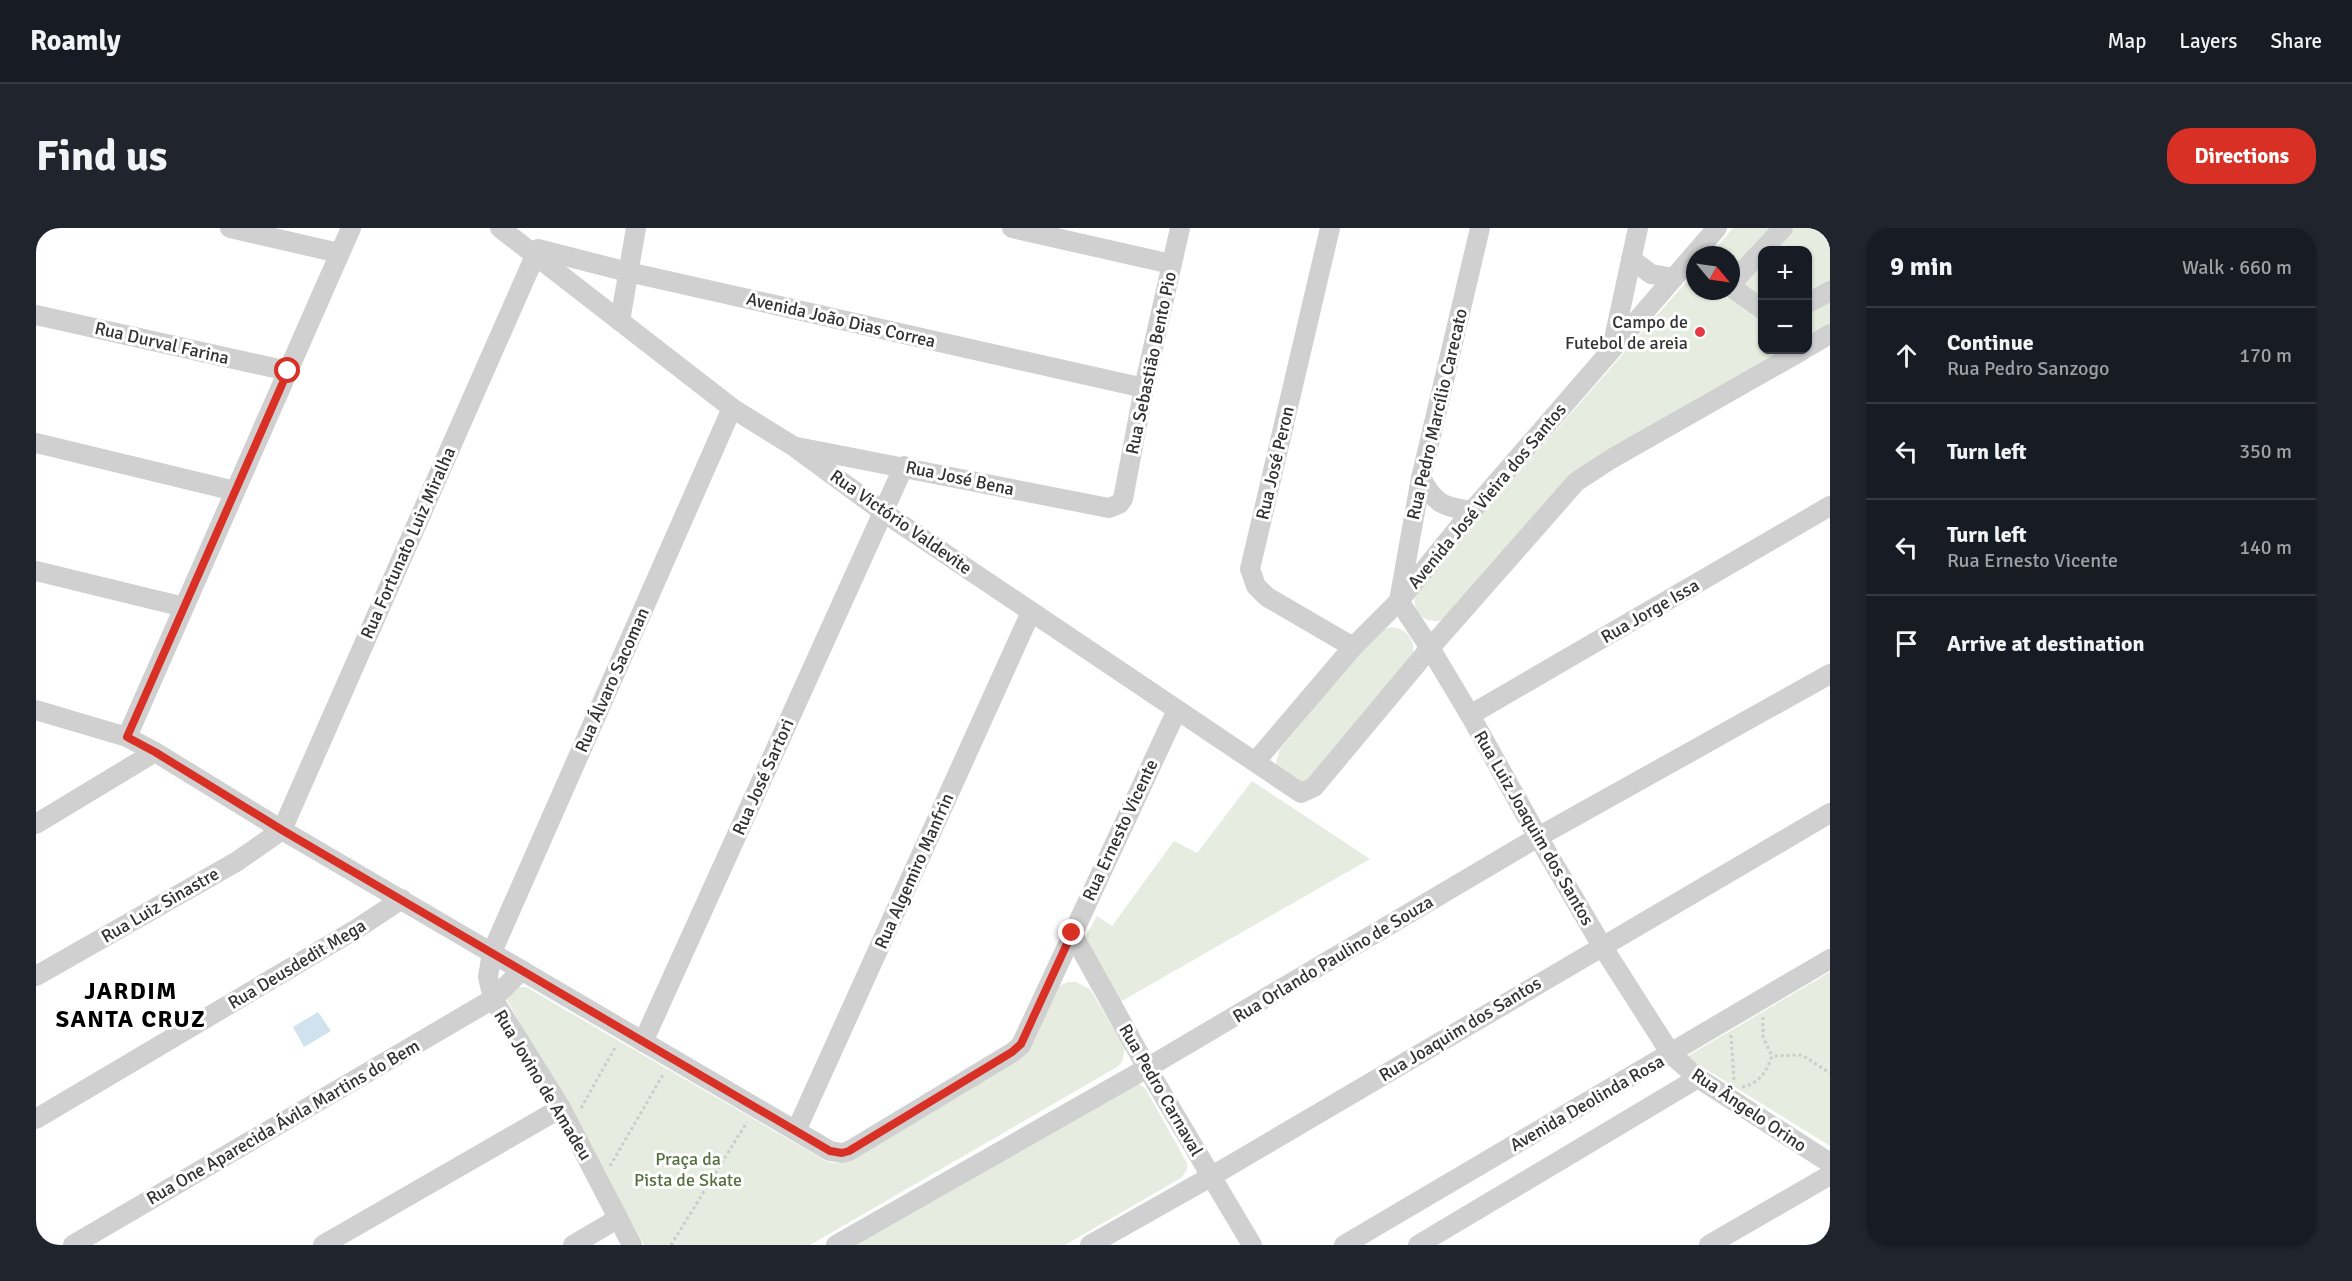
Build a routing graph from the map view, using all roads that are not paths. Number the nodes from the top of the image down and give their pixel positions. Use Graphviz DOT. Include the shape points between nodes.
graph roads {
  1 [pos="230,228"];
  2 [pos="351,228"];
  3 [pos="500,228"];
  4 [pos="636,228"];
  5 [pos="1012,228"];
  6 [pos="1180,228"];
  7 [pos="1330,228"];
  8 [pos="1480,228"];
  9 [pos="1638,228"];
  10 [pos="1718,228"];
  11 [pos="1784,228"];
  12 [pos="536,252"];
  13 [pos="339,253"];
  14 [pos="1631,259"];
  15 [pos="1172,264"];
  16 [pos="628,272"];
  17 [pos="1740,276"];
  18 [pos="1674,278"];
  19 [pos="1830,291"];
  20 [pos="1740,293"];
  21 [pos="1812,301"];
  22 [pos="1758,306"];
  23 [pos="36,315"];
  24 [pos="620,321"];
  25 [pos="1830,334"];
  26 [pos="1812,345"];
  27 [pos="1611,350"];
  28 [pos="1796,354"];
  29 [pos="288,371"];
  30 [pos="1144,388"];
  31 [pos="732,408"];
  32 [pos="36,443"];
  33 [pos="793,446"];
  34 [pos="904,466"];
  35 [pos="1421,478"];
  36 [pos="236,491"];
  37 [pos="1123,499"];
  38 [pos="1830,506"];
  39 [pos="1472,511"];
  40 [pos="884,512"];
  41 [pos="36,571"];
  42 [pos="1399,601"];
  43 [pos="184,607"];
  44 [pos="1031,612"];
  45 [pos="1353,647"];
  46 [pos="1430,648"];
  47 [pos="1830,674"];
  48 [pos="36,710"];
  49 [pos="1177,710"];
  50 [pos="1470,715"];
  51 [pos="127,737"];
  52 [pos="155,752"];
  53 [pos="1255,762"];
  54 [pos="1829,816"];
  55 [pos="36,824"];
  56 [pos="282,830"];
  57 [pos="1538,837"];
  58 [pos="402,899"];
  59 [pos="1072,933"];
  60 [pos="1602,946"];
  61 [pos="492,952"];
  62 [pos="1830,959"];
  63 [pos="522,970"];
  64 [pos="36,976"];
  65 [pos="493,999"];
  66 [pos="643,1042"];
  67 [pos="1671,1054"];
  68 [pos="1147,1068"];
  69 [pos="1698,1078"];
  70 [pos="561,1108"];
  71 [pos="36,1119"];
  72 [pos="796,1131"];
  73 [pos="1830,1163"];
  74 [pos="1830,1175"];
  75 [pos="1212,1176"];
  76 [pos="617,1219"];
  77 [pos="74,1245"];
  78 [pos="323,1245"];
  79 [pos="573,1245"];
  80 [pos="632,1245"];
  81 [pos="836,1245"];
  82 [pos="1090,1245"];
  83 [pos="1252,1245"];
  84 [pos="1344,1245"];
  85 [pos="1418,1245"];
  86 [pos="1709,1245"];
  1 -- 13 [label="street"];
  2 -- 13 [label="street"];
  3 -- 12 [label="street, Rua Victório Valdevite"];
  4 -- 16 [label="street"];
  5 -- 15 [label="street"];
  6 -- 15 [label="street, Rua Sebastião Bento Pio"];
  7 -- 45 [label="street, Rua José Peron" via="1250,569 1256,586 1267,597"];
  8 -- 35 [label="street, Rua Pedro Marcílio Carecato"];
  9 -- 14 [label="street"];
  10 -- 18 [label="street, Avenida José Vieira dos Santos"];
  11 -- 17 [label="street"];
  12 -- 16 [label="street, Avenida João Dias Correa"];
  12 -- 24 [label="street, Rua Victório Valdevite"];
  12 -- 56 [label="street, Rua Fortunato Luiz Miralha"];
  13 -- 29 [label="street"];
  14 -- 18 [label="street" via="1652,274"];
  14 -- 27 [label="street"];
  15 -- 30 [label="street, Rua Sebastião Bento Pio"];
  16 -- 24 [label="street"];
  16 -- 30 [label="street, Avenida João Dias Correa"];
  18 -- 27 [label="street, Avenida José Vieira dos Santos"];
  19 -- 21 [label="street"];
  20 -- 22 [label="street"];
  23 -- 29 [label="street, Rua Durval Farina"];
  24 -- 31 [label="street, Rua Victório Valdevite"];
  25 -- 26 [label="street"];
  27 -- 39 [label="street, Avenida José Vieira dos Santos"];
  28 -- 46 [label="street" via="1576,482"];
  29 -- 36 [label="street"];
  30 -- 37 [label="street, Rua Sebastião Bento Pio"];
  31 -- 33 [label="street, Rua Victório Valdevite"];
  31 -- 61 [label="street, Rua Álvaro Sacoman"];
  32 -- 36 [label="street"];
  33 -- 34 [label="street, Rua José Bena"];
  33 -- 40 [label="street, Rua Victório Valdevite"];
  34 -- 37 [label="street, Rua José Bena" via="1109,508"];
  34 -- 40 [label="street, Rua José Sartori"];
  35 -- 39 [label="street" via="1431,495 1446,506"];
  35 -- 42 [label="street, Rua Pedro Marcílio Carecato"];
  36 -- 43 [label="street"];
  38 -- 50 [label="street, Rua Jorge Issa"];
  39 -- 42 [label="street, Avenida José Vieira dos Santos"];
  40 -- 44 [label="street, Rua Victório Valdevite"];
  40 -- 66 [label="street, Rua José Sartori"];
  41 -- 43 [label="street"];
  42 -- 45 [label="street, Avenida José Vieira dos Santos"];
  42 -- 46 [label="street, Rua Luiz Joaquim dos Santos"];
  43 -- 51 [label="street"];
  44 -- 49 [label="street, Rua Victório Valdevite"];
  44 -- 72 [label="street, Rua Algemiro Manfrin"];
  45 -- 53 [label="street, Avenida José Vieira dos Santos"];
  46 -- 50 [label="street, Rua Luiz Joaquim dos Santos"];
  46 -- 53 [label="street, Rua Victório Valdevite" via="1314,787 1298,792"];
  47 -- 57 [label="street, Rua Orlando Paulino de Souza"];
  48 -- 51 [label="street"];
  49 -- 53 [label="street, Rua Victório Valdevite"];
  49 -- 59 [label="street, Rua Ernesto Vicente"];
  50 -- 57 [label="street, Rua Luiz Joaquim dos Santos"];
  51 -- 52 [label="street"];
  52 -- 55 [label="street"];
  52 -- 56 [label="street"];
  54 -- 60 [label="street, Rua Joaquim dos Santos"];
  56 -- 58 [label="street"];
  56 -- 64 [label="street, Rua Luiz Sinastre" via="236,862"];
  57 -- 60 [label="street, Rua Luiz Joaquim dos Santos"];
  57 -- 68 [label="street, Rua Orlando Paulino de Souza"];
  58 -- 61 [label="street"];
  58 -- 71 [label="street, Rua Deusdedit Mega"];
  59 -- 68 [label="street, Rua Pedro Carnaval"];
  59 -- 72 [label="street, Rua Ernesto Vicente" via="1026,1037 1012,1052 849,1151 830,1151"];
  60 -- 67 [label="street, Rua Luiz Joaquim dos Santos"];
  60 -- 75 [label="street, Rua Joaquim dos Santos"];
  61 -- 63 [label="street"];
  61 -- 65 [label="street, Rua Jovino de Amadeu" via="488,977"];
  62 -- 67 [label="street, Avenida Deolinda Rosa"];
  63 -- 65 [label="street, Rua One Aparecida Ávila Martins do Bem"];
  63 -- 66 [label="street"];
  65 -- 70 [label="street, Rua Jovino de Amadeu"];
  65 -- 77 [label="street, Rua One Aparecida Ávila Martins do Bem"];
  66 -- 72 [label="street"];
  67 -- 69 [label="street, Rua Ângelo Orino"];
  67 -- 84 [label="street, Avenida Deolinda Rosa"];
  68 -- 75 [label="street, Rua Pedro Carnaval"];
  68 -- 81 [label="street, Rua Orlando Paulino de Souza"];
  69 -- 73 [label="street, Rua Ângelo Orino"];
  69 -- 85 [label="street, Avenida Deolinda Rosa"];
  70 -- 76 [label="street, Rua Jovino de Amadeu"];
  70 -- 78 [label="street"];
  74 -- 86 [label="street"];
  75 -- 82 [label="street, Rua Joaquim dos Santos"];
  75 -- 83 [label="street, Rua Pedro Carnaval"];
  76 -- 79 [label="street"];
  76 -- 80 [label="street, Rua Jovino de Amadeu"];
}
